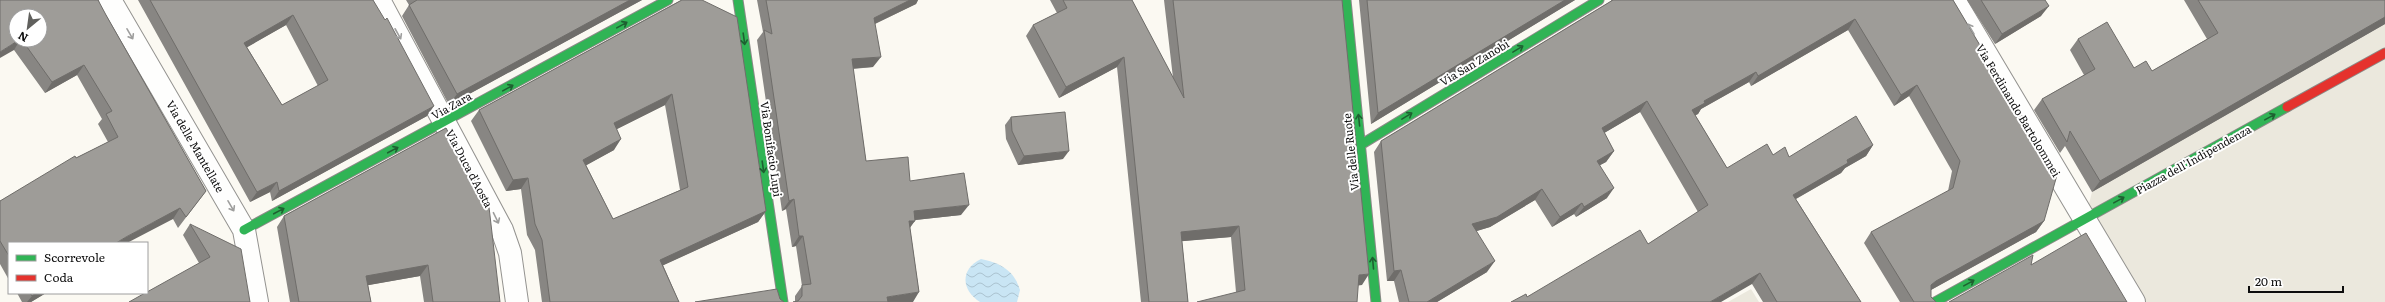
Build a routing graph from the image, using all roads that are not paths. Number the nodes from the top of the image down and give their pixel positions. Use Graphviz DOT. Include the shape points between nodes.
graph roads {
  1 [pos="110,0"];
  2 [pos="379,0"];
  3 [pos="668,0"];
  4 [pos="738,0"];
  5 [pos="1346,0"];
  6 [pos="1599,0"];
  7 [pos="1954,0"];
  8 [pos="2385,53"];
  9 [pos="446,121"];
  10 [pos="1362,144"];
  11 [pos="2085,219"];
  12 [pos="244,230"];
  13 [pos="257,302"];
  14 [pos="517,302"];
  15 [pos="783,302"];
  16 [pos="1376,302"];
  17 [pos="1934,302"];
  18 [pos="2134,302"];
  1 -- 12 [label="street, Via delle Mantellate, one-way"];
  2 -- 9 [label="street, Via Duca d'Aosta, one-way"];
  9 -- 3 [label="street, Via Zara, one-way"];
  4 -- 15 [label="street, Via Bonifacio Lupi, one-way"];
  10 -- 5 [label="street, Via delle Ruote, one-way"];
  10 -- 6 [label="street, Via San Zanobi, one-way"];
  11 -- 7 [label="street, Via Ferdinando Bartolommei, one-way"];
  11 -- 8 [label="street, Piazza dell'Indipendenza, one-way"];
  12 -- 9 [label="street, Via Zara, one-way"];
  9 -- 14 [label="street, Via Duca d'Aosta, one-way" via="505,236"];
  16 -- 10 [label="street, Via delle Ruote, one-way"];
  17 -- 11 [label="street, Piazza dell'Indipendenza, one-way"];
  11 -- 18 [label="street"];
  12 -- 13 [label="street, Via delle Mantellate"];
}
